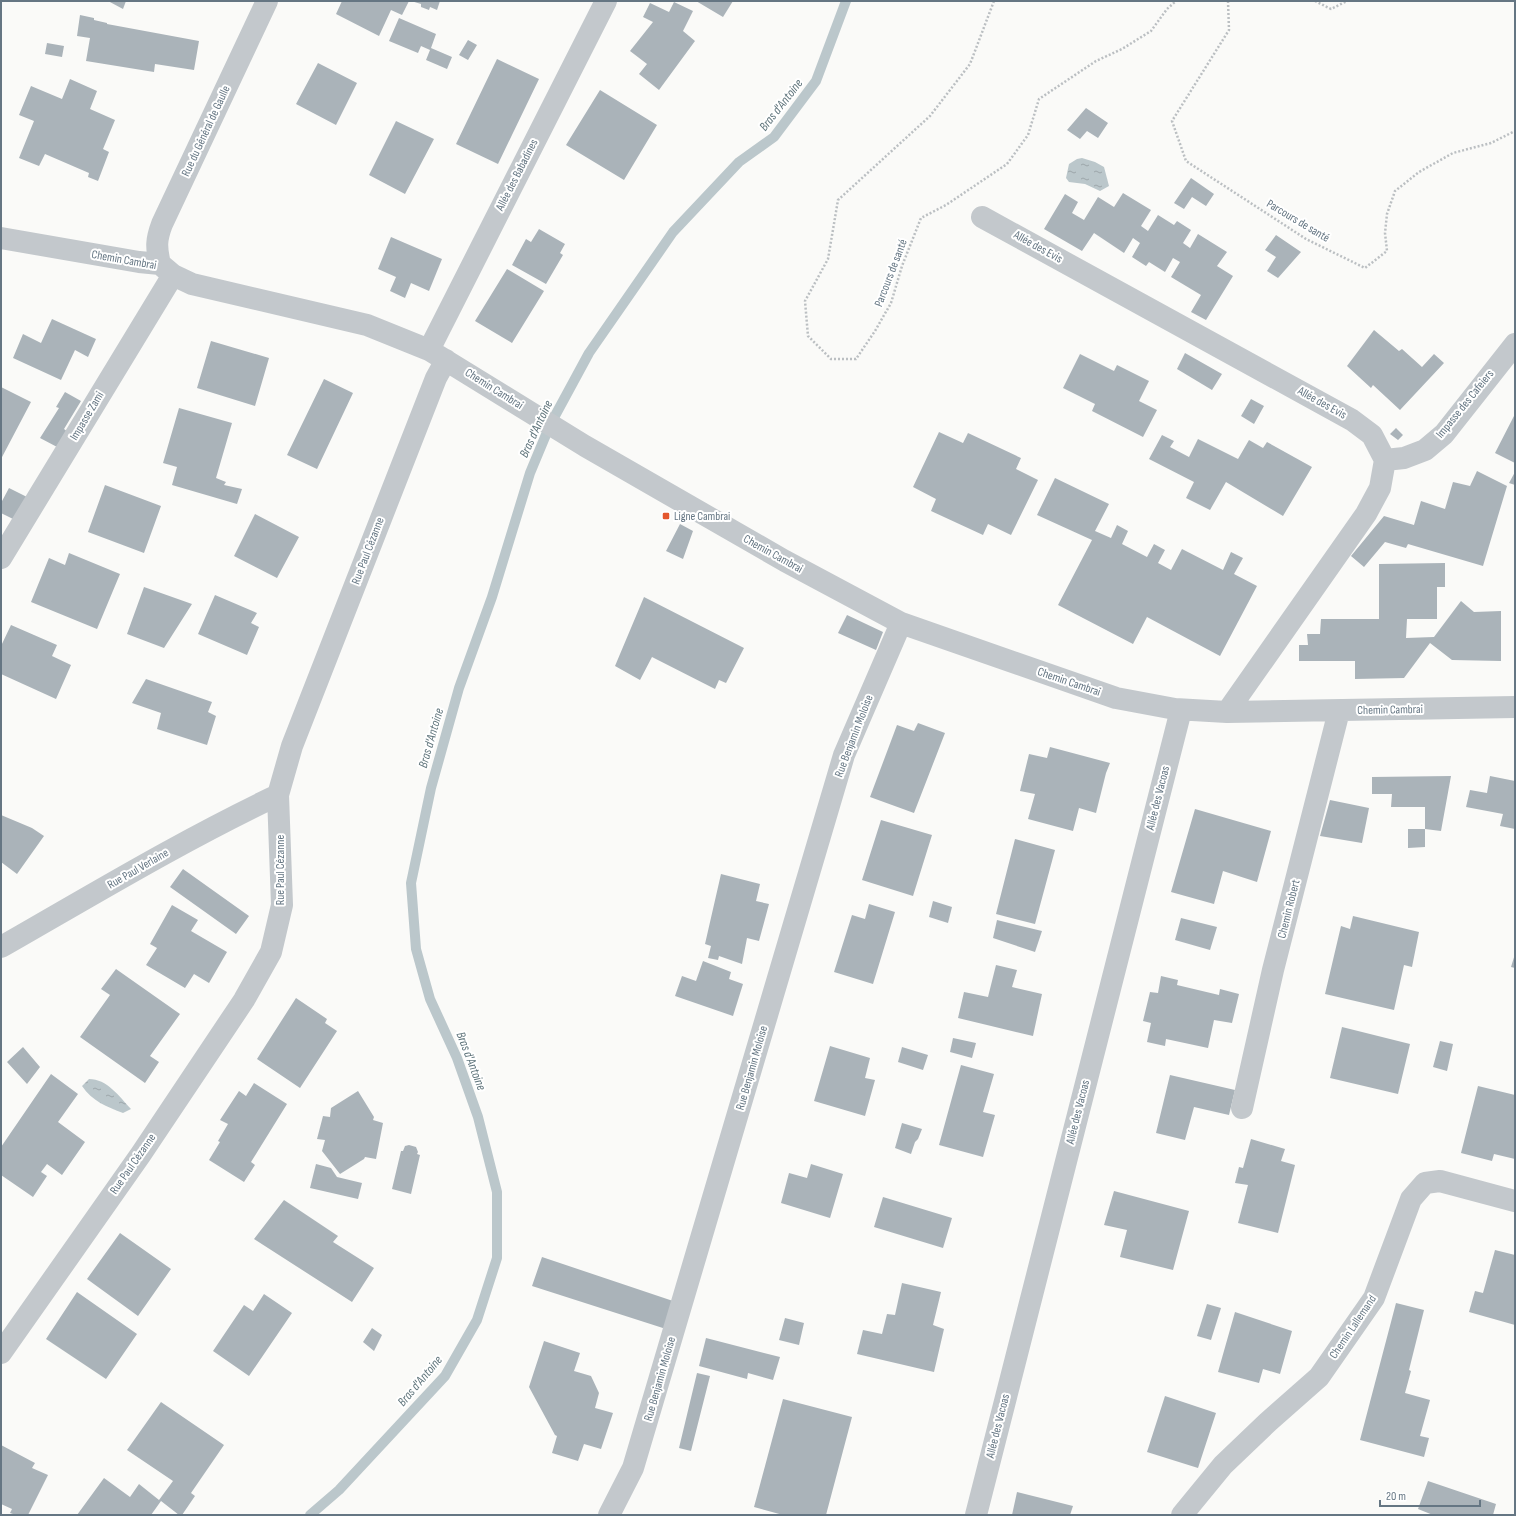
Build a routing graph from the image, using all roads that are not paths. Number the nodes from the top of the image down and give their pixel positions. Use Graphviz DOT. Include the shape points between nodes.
graph roads {
  1 [pos="267,1"];
  2 [pos="606,1"];
  3 [pos="982,217"];
  4 [pos="1,238"];
  5 [pos="166,269"];
  6 [pos="1515,344"];
  7 [pos="438,355"];
  8 [pos="1385,460"];
  9 [pos="1,558"];
  10 [pos="901,623"];
  11 [pos="1515,707"];
  12 [pos="1181,710"];
  13 [pos="1339,711"];
  14 [pos="1227,712"];
  15 [pos="278,795"];
  16 [pos="1,947"];
  17 [pos="1242,1108"];
  18 [pos="1515,1201"];
  19 [pos="1,1352"];
  20 [pos="609,1515"];
  21 [pos="976,1515"];
  22 [pos="1182,1515"];
  1 -- 5 [label="street, Rue du Général de Gaulle" via="157,237 156,248"];
  2 -- 7 [label="street, Allée des Babadines"];
  3 -- 8 [label="street, Allée des Evis" via="1352,420 1372,435"];
  4 -- 5 [label="street, Chemin Cambrai"];
  5 -- 7 [label="street, Chemin Cambrai" via="192,284 367,325"];
  5 -- 9 [label="street, Impasse Zami"];
  6 -- 8 [label="street, Impasse des Cafeiers" via="1444,434 1425,450 1404,458"];
  7 -- 10 [label="street, Chemin Cambrai" via="585,446 785,562"];
  7 -- 15 [label="street, Rue Paul Cézanne" via="436,378 292,746"];
  8 -- 14 [label="street" via="1380,488 1366,514"];
  10 -- 12 [label="street, Chemin Cambrai" via="1116,698"];
  10 -- 20 [label="street, Rue Benjamin Moloise" via="844,754 633,1468"];
  11 -- 13 [label="street, Chemin Cambrai"];
  12 -- 14 [label="street, Chemin Cambrai"];
  12 -- 21 [label="street, Allée des Vacoas"];
  13 -- 14 [label="street, Chemin Cambrai"];
  13 -- 17 [label="street, Chemin Robert"];
  15 -- 16 [label="street, Rue Paul Verlaine" via="233,816"];
  15 -- 19 [label="street, Rue Paul Cézanne" via="282,905 271,952 244,1000 145,1148"];
  18 -- 22 [label="street, Chemin Lallemand" via="1440,1181 1424,1183 1411,1199 1374,1298 1319,1377 1224,1465"];
}
